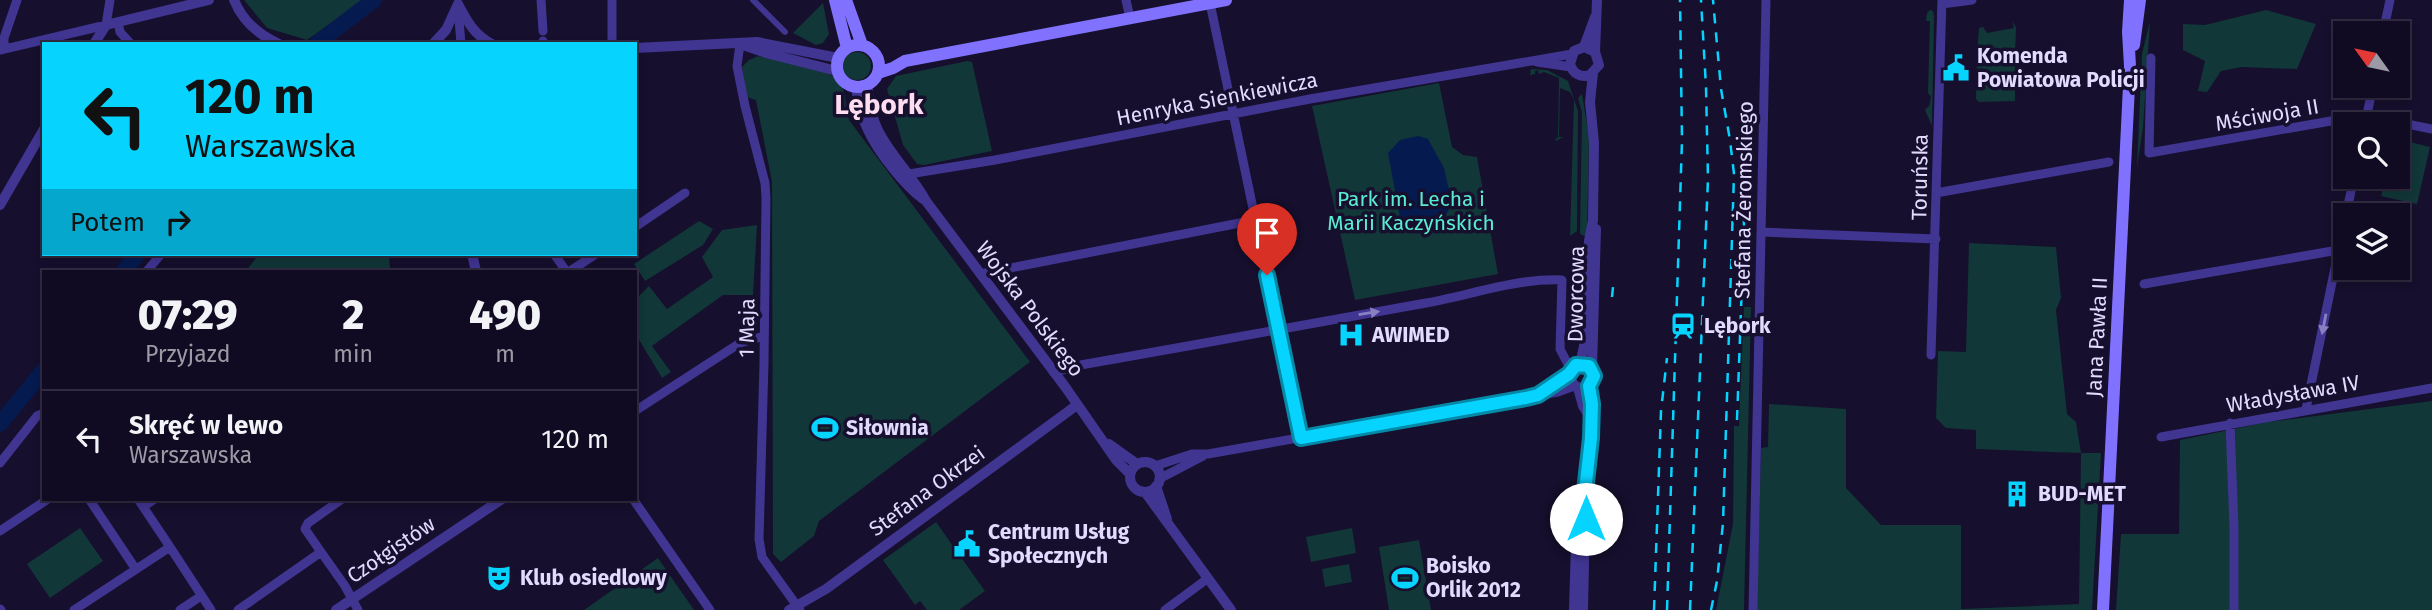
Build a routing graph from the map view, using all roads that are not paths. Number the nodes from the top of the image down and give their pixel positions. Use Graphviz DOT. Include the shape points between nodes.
graph roads {
  1 [pos="17,0"];
  2 [pos="110,0"];
  3 [pos="209,0"];
  4 [pos="234,0"];
  5 [pos="541,0"];
  6 [pos="612,0"];
  7 [pos="753,0"];
  8 [pos="835,0"];
  9 [pos="846,0"];
  10 [pos="1126,0"];
  11 [pos="1226,0"];
  12 [pos="1597,0"];
  13 [pos="1766,0"];
  14 [pos="1972,0"];
  15 [pos="2130,0"];
  16 [pos="2140,0"];
  17 [pos="2149,0"];
  18 [pos="2390,0"];
  19 [pos="458,2"];
  20 [pos="1942,2"];
  21 [pos="1210,3"];
  22 [pos="1596,15"];
  23 [pos="1130,18"];
  24 [pos="2386,21"];
  25 [pos="118,22"];
  26 [pos="106,25"];
  27 [pos="785,32"];
  28 [pos="543,38"];
  29 [pos="95,42"];
  30 [pos="129,42"];
  31 [pos="276,42"];
  32 [pos="435,42"];
  33 [pos="461,42"];
  34 [pos="489,42"];
  35 [pos="612,42"];
  36 [pos="740,44"];
  37 [pos="862,46"];
  38 [pos="637,47"];
  39 [pos="1584,47"];
  40 [pos="847,48"];
  41 [pos="2,49"];
  42 [pos="2134,49"];
  43 [pos="1595,52"];
  44 [pos="1572,54"];
  45 [pos="877,57"];
  46 [pos="2151,58"];
  47 [pos="905,61"];
  48 [pos="1532,61"];
  49 [pos="838,65"];
  50 [pos="2130,66"];
  51 [pos="1575,71"];
  52 [pos="878,73"];
  53 [pos="1593,73"];
  54 [pos="862,86"];
  55 [pos="1590,102"];
  56 [pos="1235,113"];
  57 [pos="2333,121"];
  58 [pos="2410,126"];
  59 [pos="2432,129"];
  60 [pos="42,133"];
  61 [pos="2109,162"];
  62 [pos="909,174"];
  63 [pos="1936,192"];
  64 [pos="685,193"];
  65 [pos="926,201"];
  66 [pos="0,205"];
  67 [pos="1255,220"];
  68 [pos="1593,220"];
  69 [pos="637,227"];
  70 [pos="1761,232"];
  71 [pos="1936,239"];
  72 [pos="2333,255"];
  73 [pos="160,256"];
  74 [pos="557,256"];
  75 [pos="593,256"];
  76 [pos="148,270"];
  77 [pos="567,270"];
  78 [pos="570,270"];
  79 [pos="980,274"];
  80 [pos="2333,278"];
  81 [pos="2144,284"];
  82 [pos="1278,330"];
  83 [pos="764,336"];
  84 [pos="1931,355"];
  85 [pos="1573,369"];
  86 [pos="1592,369"];
  87 [pos="1054,373"];
  88 [pos="1580,387"];
  89 [pos="2432,388"];
  90 [pos="1538,395"];
  91 [pos="1077,405"];
  92 [pos="2306,409"];
  93 [pos="637,410"];
  94 [pos="42,414"];
  95 [pos="2230,423"];
  96 [pos="2161,437"];
  97 [pos="1301,438"];
  98 [pos="1104,440"];
  99 [pos="1208,454"];
  100 [pos="0,463"];
  101 [pos="1137,464"];
  102 [pos="1155,466"];
  103 [pos="1130,474"];
  104 [pos="1158,482"];
  105 [pos="1145,492"];
  106 [pos="1584,500"];
  107 [pos="45,501"];
  108 [pos="90,501"];
  109 [pos="339,501"];
  110 [pos="499,501"];
  111 [pos="635,501"];
  112 [pos="141,503"];
  113 [pos="1167,522"];
  114 [pos="0,531"];
  115 [pos="170,547"];
  116 [pos="321,552"];
  117 [pos="135,568"];
  118 [pos="1208,579"];
  119 [pos="201,596"];
  120 [pos="355,605"];
  121 [pos="795,609"];
  122 [pos="74,610"];
  123 [pos="180,610"];
  124 [pos="211,610"];
  125 [pos="239,610"];
  126 [pos="336,610"];
  127 [pos="710,610"];
  128 [pos="1165,610"];
  129 [pos="1231,610"];
  130 [pos="1574,610"];
  131 [pos="1583,610"];
  132 [pos="1753,610"];
  133 [pos="2103,610"];
  134 [pos="2234,610"];
  1 -- 41 [label="street"];
  2 -- 26 [label="street"];
  3 -- 25 [label="street"];
  4 -- 31 [label="street" via="253,27"];
  5 -- 28 [label="street"];
  6 -- 35 [label="street"];
  7 -- 27 [label="street"];
  8 -- 40 [label="main road"];
  9 -- 37 [label="main road"];
  10 -- 23 [label="street"];
  11 -- 21 [label="main road"];
  12 -- 22 [label="street"];
  13 -- 70 [label="street, Stefana Żeromskiego"];
  14 -- 20 [label="street"];
  15 -- 50 [label="main road, Jana Pawła II"];
  16 -- 42 [label="main road, Jana Pawła II"];
  17 -- 42 [label="main road" via="2143,34"];
  18 -- 24 [label="street"];
  19 -- 32 [label="street" via="446,30"];
  19 -- 33 [label="street"];
  19 -- 34 [label="street" via="474,32"];
  20 -- 63 [label="street, Toruńska"];
  21 -- 23 [label="main road"];
  21 -- 56 [label="street"];
  22 -- 39 [label="street"];
  22 -- 43 [label="street"];
  23 -- 47 [label="main road"];
  25 -- 26 [label="street"];
  25 -- 30 [label="street"];
  26 -- 29 [label="street"];
  26 -- 41 [label="street"];
  36 -- 38 [label="street"];
  36 -- 49 [label="street" via="757,42"];
  36 -- 83 [label="street, 1 Maja" via="737,66 766,198"];
  37 -- 40 [label="main road"];
  37 -- 45 [label="main road"];
  39 -- 43 [label="street"];
  39 -- 44 [label="street"];
  40 -- 49 [label="main road"];
  42 -- 50 [label="main road, Jana Pawła II"];
  43 -- 53 [label="street" via="1599,65"];
  44 -- 48 [label="street, Henryka Sienkiewicza"];
  44 -- 51 [label="street"];
  45 -- 47 [label="main road"];
  45 -- 52 [label="main road"];
  46 -- 57 [label="street, Mściwoja II" via="2150,153"];
  47 -- 52 [label="main road"];
  48 -- 51 [label="street, Henryka Sienkiewicza"];
  48 -- 56 [label="street, Henryka Sienkiewicza"];
  49 -- 54 [label="main road" via="844,82"];
  50 -- 133 [label="main road, Jana Pawła II"];
  51 -- 53 [label="street" via="1587,76"];
  51 -- 55 [label="street, Dworcowa"];
  52 -- 54 [label="main road"];
  53 -- 55 [label="street, Dworcowa"];
  54 -- 62 [label="street, Wojska Polskiego" via="876,127"];
  54 -- 65 [label="street, Wojska Polskiego" via="863,118 874,140 912,191"];
  55 -- 68 [label="street, Dworcowa"];
  56 -- 62 [label="street, Henryka Sienkiewicza"];
  56 -- 67 [label="street"];
  58 -- 59 [label="street, Mściwoja II"];
  60 -- 66 [label="street"];
  61 -- 63 [label="street"];
  62 -- 65 [label="street, Wojska Polskiego"];
  63 -- 71 [label="street, Toruńska"];
  64 -- 69 [label="street"];
  65 -- 79 [label="street, Wojska Polskiego"];
  67 -- 79 [label="street"];
  67 -- 82 [label="street"];
  68 -- 85 [label="street, Dworcowa" via="1584,346"];
  68 -- 86 [label="street, Dworcowa" via="1597,241"];
  70 -- 71 [label="street"];
  70 -- 132 [label="street, Stefana Żeromskiego"];
  71 -- 84 [label="street, Toruńska"];
  72 -- 81 [label="street"];
  73 -- 76 [label="street"];
  74 -- 77 [label="street"];
  75 -- 78 [label="street"];
  79 -- 87 [label="street, Wojska Polskiego"];
  80 -- 92 [label="street, one-way"];
  82 -- 85 [label="street, Dworcowa, one-way" via="1543,279 1562,280 1560,349"];
  82 -- 87 [label="street"];
  82 -- 97 [label="street"];
  83 -- 93 [label="street" via="740,343"];
  83 -- 121 [label="street, 1 Maja" via="759,539 762,557"];
  85 -- 86 [label="street"];
  85 -- 88 [label="street"];
  85 -- 90 [label="street"];
  86 -- 88 [label="street, Dworcowa" via="1594,380"];
  87 -- 91 [label="street, Wojska Polskiego"];
  88 -- 90 [label="street"];
  88 -- 106 [label="street" via="1591,438"];
  89 -- 92 [label="street, Władysława IV"];
  90 -- 97 [label="street"];
  91 -- 98 [label="street, Wojska Polskiego"];
  91 -- 121 [label="street, Stefana Okrzei"];
  92 -- 95 [label="street, Władysława IV"];
  94 -- 100 [label="street"];
  95 -- 96 [label="street, Władysława IV"];
  95 -- 134 [label="street"];
  97 -- 99 [label="street"];
  98 -- 101 [label="street, Wojska Polskiego"];
  98 -- 103 [label="street, Wojska Polskiego"];
  99 -- 102 [label="street" via="1192,454"];
  99 -- 104 [label="street"];
  101 -- 102 [label="street"];
  101 -- 103 [label="street"];
  102 -- 104 [label="street"];
  103 -- 105 [label="street" via="1134,487"];
  104 -- 105 [label="street"];
  104 -- 113 [label="street"];
  105 -- 113 [label="street"];
  106 -- 130 [label="street" via="1576,543"];
  106 -- 131 [label="street"];
  107 -- 114 [label="street"];
  108 -- 117 [label="street"];
  109 -- 116 [label="street" via="305,529"];
  110 -- 120 [label="street, Czołgistów"];
  111 -- 127 [label="street"];
  112 -- 115 [label="street"];
  113 -- 118 [label="street"];
  115 -- 117 [label="street"];
  115 -- 119 [label="street"];
  116 -- 120 [label="street"];
  116 -- 125 [label="street"];
  117 -- 122 [label="street"];
  118 -- 128 [label="street"];
  118 -- 129 [label="street"];
  119 -- 123 [label="street"];
  119 -- 124 [label="street"];
  120 -- 126 [label="street, Czołgistów"];
}
